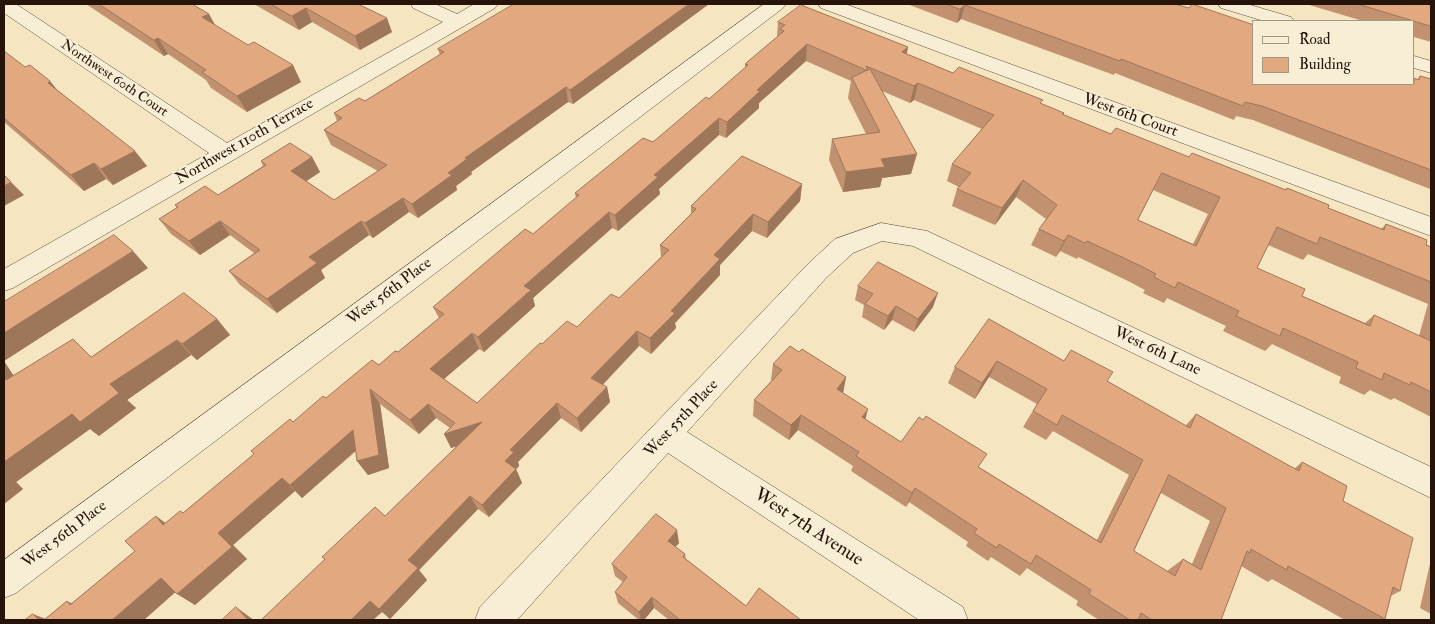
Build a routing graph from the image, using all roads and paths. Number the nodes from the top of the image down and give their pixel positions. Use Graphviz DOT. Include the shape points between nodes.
graph roads {
  1 [pos="4,4"];
  2 [pos="420,4"];
  3 [pos="488,4"];
  4 [pos="776,4"];
  5 [pos="828,4"];
  6 [pos="1228,4"];
  7 [pos="1281,20"];
  8 [pos="457,21"];
  9 [pos="1415,62"];
  10 [pos="1431,67"];
  11 [pos="225,153"];
  12 [pos="1431,227"];
  13 [pos="880,232"];
  14 [pos="4,281"];
  15 [pos="666,435"];
  16 [pos="1431,483"];
  17 [pos="4,581"];
  18 [pos="493,620"];
  19 [pos="950,620"];
  1 -- 11 [label="street, Northwest 60th Court"];
  2 -- 8 [label="street"];
  3 -- 8 [label="street, Northwest 110th Terrace"];
  4 -- 17 [label="street, West 56th Place"];
  5 -- 12 [label="street, West 6th Court"];
  6 -- 7 [label="street"];
  8 -- 11 [label="street, Northwest 110th Terrace"];
  9 -- 10 [label="street"];
  11 -- 14 [label="street, Northwest 110th Terrace"];
  13 -- 15 [label="street, West 55th Place" via="844,246 818,270"];
  13 -- 16 [label="street, West 6th Lane" via="918,238"];
  15 -- 18 [label="street, West 55th Place"];
  15 -- 19 [label="street, West 7th Avenue"];
}
